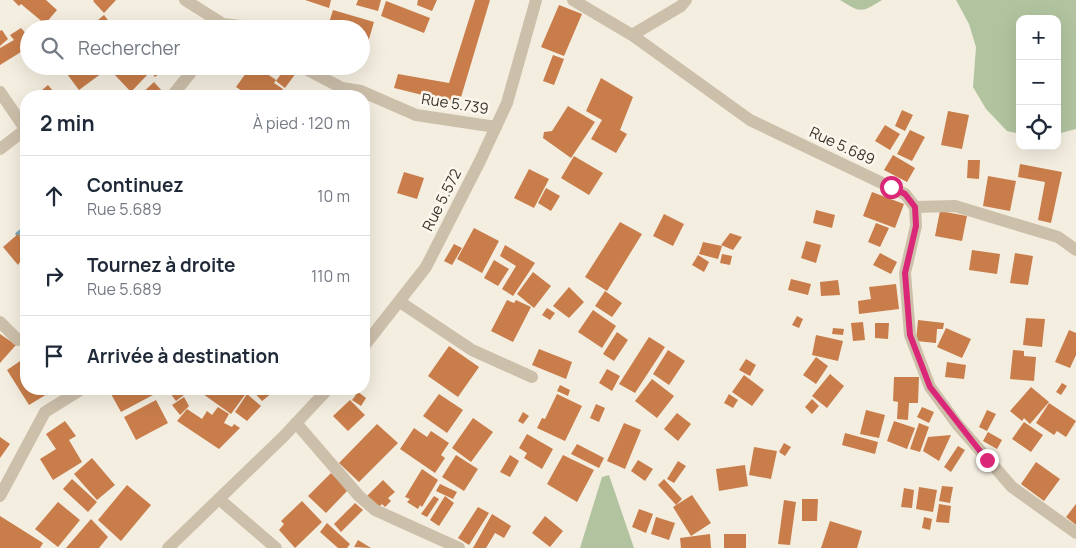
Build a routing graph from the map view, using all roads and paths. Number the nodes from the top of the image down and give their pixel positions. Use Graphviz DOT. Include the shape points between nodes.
graph roads {
  1 [pos="185,0"];
  2 [pos="536,0"];
  3 [pos="573,0"];
  4 [pos="686,0"];
  5 [pos="212,20"];
  6 [pos="632,35"];
  7 [pos="189,75"];
  8 [pos="317,75"];
  9 [pos="177,90"];
  10 [pos="355,90"];
  11 [pos="0,92"];
  12 [pos="370,95"];
  13 [pos="20,120"];
  14 [pos="496,127"];
  15 [pos="20,134"];
  16 [pos="0,149"];
  17 [pos="915,207"];
  18 [pos="1076,250"];
  19 [pos="400,302"];
  20 [pos="0,322"];
  21 [pos="370,339"];
  22 [pos="18,340"];
  23 [pos="532,376"];
  24 [pos="72,395"];
  25 [pos="322,395"];
  26 [pos="296,423"];
  27 [pos="0,496"];
  28 [pos="219,499"];
  29 [pos="1076,534"];
  30 [pos="168,548"];
  31 [pos="276,548"];
  32 [pos="459,548"];
  1 -- 5 [label="street"];
  2 -- 14 [label="street, Rue 5.572" via="507,103"];
  3 -- 6 [label="street, Rue 5.689"];
  4 -- 6 [label="street"];
  6 -- 17 [label="street, Rue 5.689" via="750,120 905,194"];
  7 -- 9 [label="street"];
  8 -- 10 [label="street, Rue 5.739" via="342,88"];
  11 -- 13 [label="street"];
  12 -- 14 [label="street, Rue 5.739" via="416,115"];
  14 -- 19 [label="street, Rue 5.572" via="426,267"];
  15 -- 16 [label="street"];
  17 -- 18 [label="street" via="955,206 1058,237"];
  17 -- 29 [label="street" via="916,226 905,273 910,335 930,387 957,424 1012,486"];
  19 -- 21 [label="street, Rue 5.572"];
  19 -- 23 [label="street" via="472,350"];
  20 -- 22 [label="street"];
  24 -- 27 [label="street" via="45,412"];
  25 -- 26 [label="street"];
  26 -- 28 [label="street"];
  26 -- 32 [label="street" via="375,510"];
  28 -- 30 [label="street"];
  28 -- 31 [label="street"];
}
